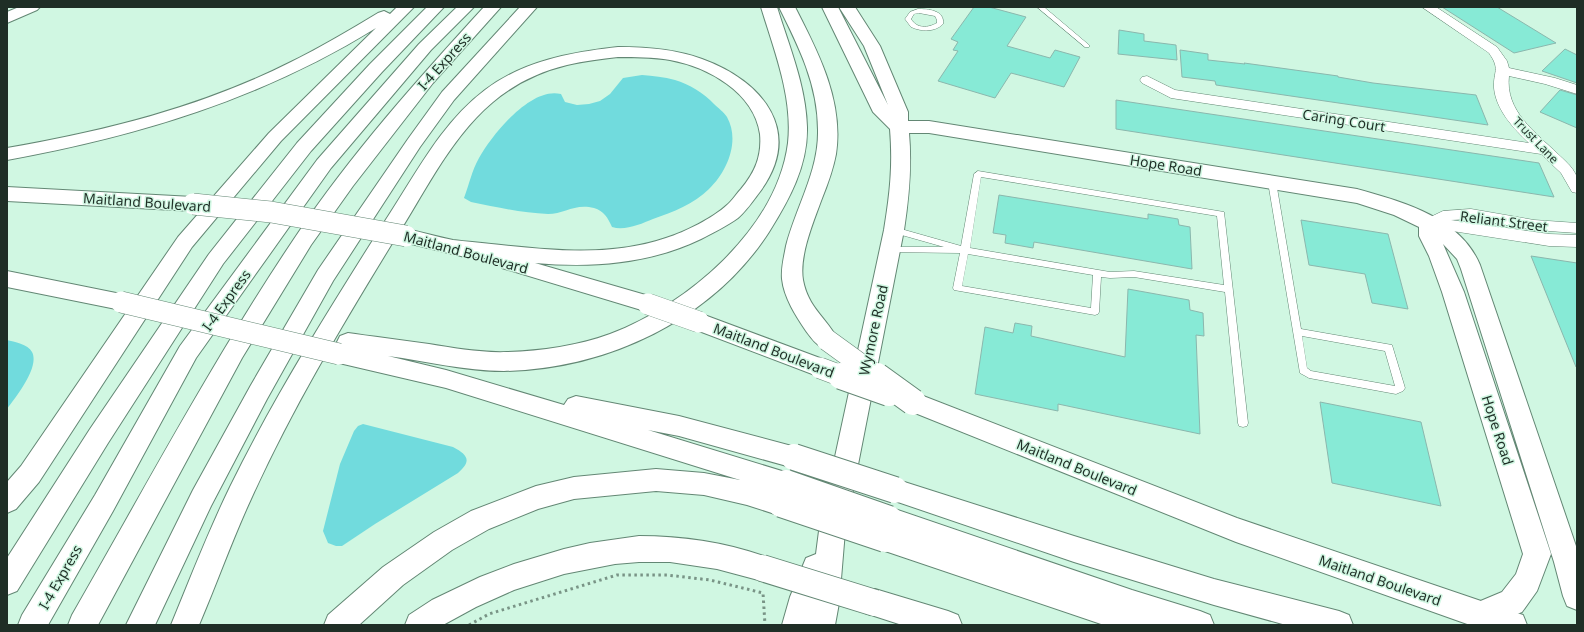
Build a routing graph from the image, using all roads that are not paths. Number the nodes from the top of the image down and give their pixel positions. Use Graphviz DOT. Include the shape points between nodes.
graph roads {
  1 [pos="32,7"];
  2 [pos="396,7"];
  3 [pos="406,7"];
  4 [pos="436,7"];
  5 [pos="466,7"];
  6 [pos="493,7"];
  7 [pos="530,7"];
  8 [pos="769,7"];
  9 [pos="787,7"];
  10 [pos="830,7"];
  11 [pos="847,7"];
  12 [pos="1040,7"];
  13 [pos="1428,7"];
  14 [pos="917,9"];
  15 [pos="7,18"];
  16 [pos="1087,46"];
  17 [pos="1503,71"];
  18 [pos="1147,80"];
  19 [pos="1577,90"];
  20 [pos="899,127"];
  21 [pos="1546,150"];
  22 [pos="7,154"];
  23 [pos="1272,182"];
  24 [pos="1577,188"];
  25 [pos="7,194"];
  26 [pos="99,199"];
  27 [pos="7,201"];
  28 [pos="1431,224"];
  29 [pos="1577,228"];
  30 [pos="892,240"];
  31 [pos="1577,241"];
  32 [pos="452,247"];
  33 [pos="965,250"];
  34 [pos="1097,273"];
  35 [pos="7,279"];
  36 [pos="7,286"];
  37 [pos="54,289"];
  38 [pos="1229,289"];
  39 [pos="1297,332"];
  40 [pos="343,348"];
  41 [pos="446,379"];
  42 [pos="912,402"];
  43 [pos="1243,423"];
  44 [pos="783,493"];
  45 [pos="7,501"];
  46 [pos="887,529"];
  47 [pos="832,531"];
  48 [pos="7,582"];
  49 [pos="1577,596"];
  50 [pos="1481,615"];
  51 [pos="32,625"];
  52 [pos="82,625"];
  53 [pos="140,625"];
  54 [pos="186,625"];
  55 [pos="338,625"];
  56 [pos="419,625"];
  57 [pos="796,625"];
  58 [pos="821,625"];
  59 [pos="948,625"];
  60 [pos="1146,625"];
  61 [pos="1200,625"];
  62 [pos="1339,625"];
  63 [pos="1513,625"];
  1 -- 15 [label="main road"];
  2 -- 22 [label="main road" via="317,55 222,99 115,132"];
  3 -- 45 [label="main road" via="275,137 185,242 30,474"];
  4 -- 48 [label="main road" via="304,147 216,259 99,436"];
  5 -- 51 [label="main road, I-4 Express" via="425,47 324,164 188,352"];
  6 -- 52 [label="main road, I-4 Express" via="427,79 351,175 304,240 234,352"];
  7 -- 53 [label="main road" via="448,96 414,142 325,276 202,498"];
  8 -- 40 [label="main road" via="796,104 797,142 789,177 772,211 733,265 691,301 662,320 627,337 591,350 544,359 511,362 472,360"];
  9 -- 42 [label="main road, bridge" via="823,88 828,120 826,159 802,224 792,272 796,290 804,310 827,340"];
  10 -- 20 [label="main road" via="882,112"];
  11 -- 20 [label="main road, Wymore Road" via="872,46 899,112"];
  12 -- 16 [label="lane"];
  13 -- 17 [label="street, Trust Lane" via="1493,50 1501,61"];
  14 -- 14 [label="lane" via="908,19 913,26 931,28 940,24 941,20 936,14"];
  17 -- 19 [label="street" via="1536,77"];
  17 -- 21 [label="street, Trust Lane" via="1501,88 1507,108 1523,129"];
  18 -- 21 [label="street, Caring Court" via="1171,94"];
  20 -- 23 [label="main road, Hope Road" via="929,127"];
  20 -- 30 [label="main road, Wymore Road" via="902,159 900,193"];
  21 -- 24 [label="street, Trust Lane" via="1566,170"];
  23 -- 28 [label="main road, Hope Road" via="1357,196 1395,208"];
  23 -- 39 [label="lane"];
  25 -- 26 [label="main road, Maitland Boulevard"];
  26 -- 27 [label="main road"];
  26 -- 32 [label="main road, Maitland Boulevard, bridge" via="194,204 271,212 406,236"];
  28 -- 29 [label="street, Reliant Street" via="1448,215 1471,214 1534,225"];
  28 -- 31 [label="street, Reliant Street" via="1549,240"];
  28 -- 49 [label="main road, Hope Road" via="1451,238 1465,255 1470,267"];
  28 -- 50 [label="main road, Hope Road" via="1429,236 1453,292 1537,554 1527,582 1512,602"];
  30 -- 33 [label="lane"];
  30 -- 33 [label="lane"];
  30 -- 47 [label="main road, Wymore Road"];
  32 -- 42 [label="main road, Maitland Boulevard, bridge" via="648,304"];
  32 -- 54 [label="main road" via="567,259 628,256 686,240 732,212 761,178 771,148 767,119 750,94 724,74 690,60 651,53 609,52 567,59 527,72 492,92 462,121 437,155 348,297 286,406 239,498"];
  33 -- 34 [label="lane"];
  33 -- 34 [label="lane" via="958,288 1095,312"];
  33 -- 38 [label="lane" via="978,174 1221,214"];
  34 -- 38 [label="lane" via="1134,274"];
  35 -- 37 [label="main road"];
  36 -- 37 [label="main road"];
  37 -- 40 [label="main road, bridge" via="193,320"];
  38 -- 43 [label="lane"];
  39 -- 39 [label="lane" via="1305,373 1396,390 1400,388 1389,348"];
  40 -- 41 [label="main road"];
  41 -- 44 [label="main road"];
  41 -- 62 [label="main road, bridge" via="679,426 794,456 1074,549 1214,592"];
  42 -- 50 [label="main road, Maitland Boulevard" via="1236,530"];
  44 -- 46 [label="main road, bridge"];
  44 -- 55 [label="main road" via="747,493 704,484 656,480 574,488 536,498 480,520 443,541 393,576"];
  46 -- 60 [label="main road"];
  46 -- 61 [label="main road"];
  47 -- 57 [label="main road, Wymore Road" via="804,597"];
  47 -- 58 [label="main road, Wymore Road"];
  50 -- 63 [label="main road, Maitland Boulevard"];
  56 -- 59 [label="main road, bridge" via="443,608 541,568 607,553 640,549 700,553 762,568"];
}
